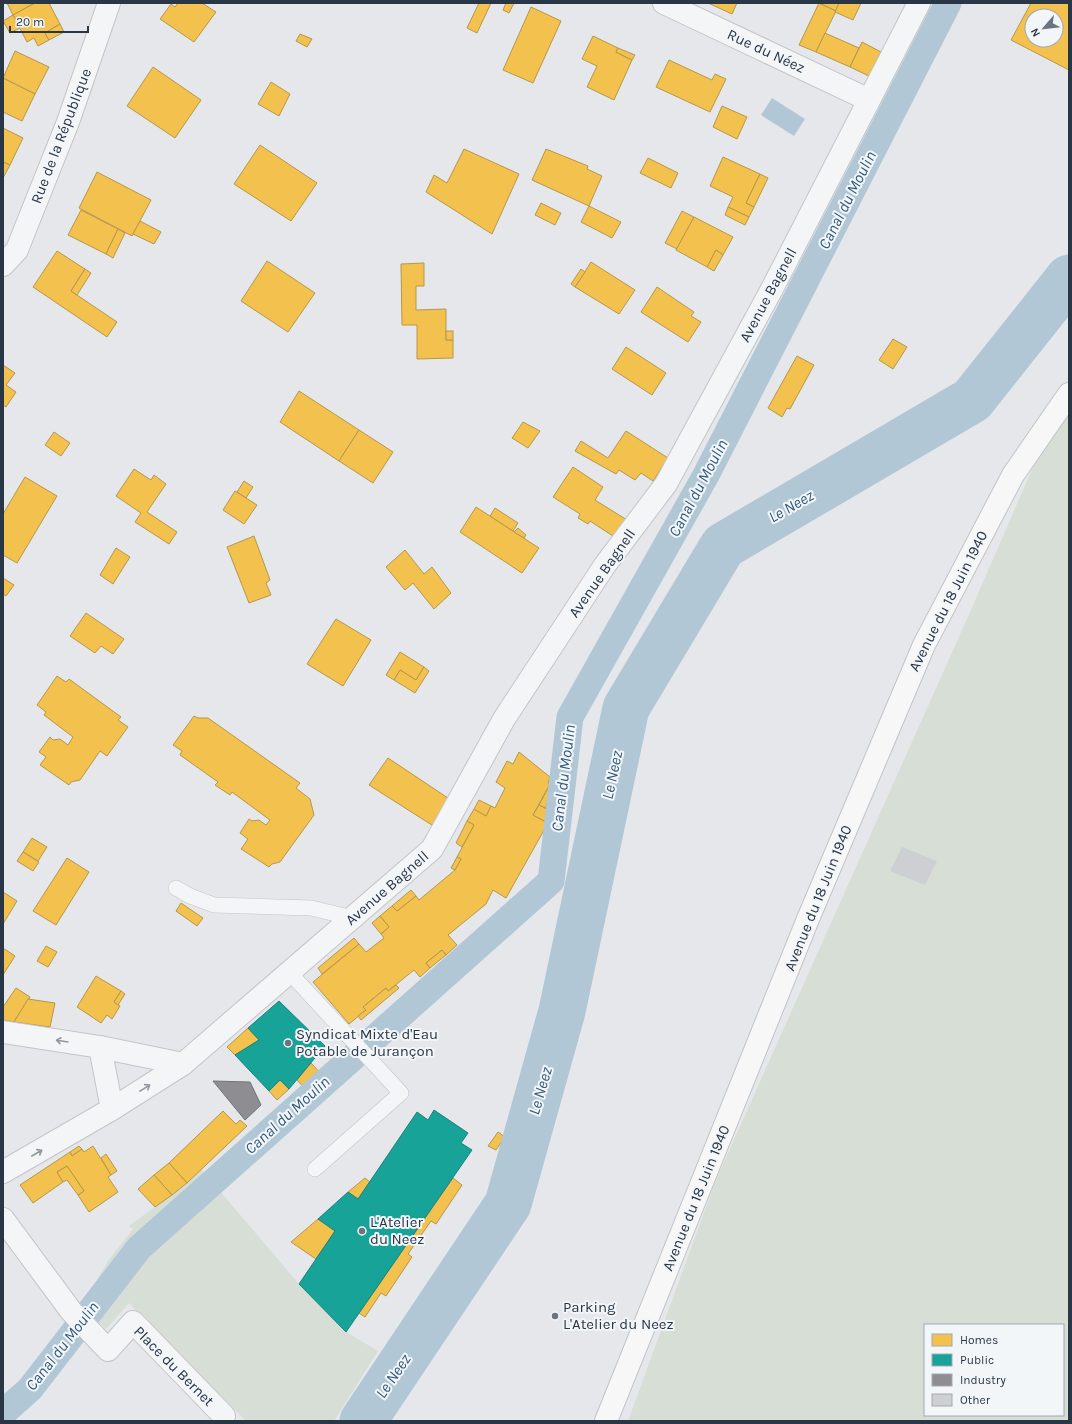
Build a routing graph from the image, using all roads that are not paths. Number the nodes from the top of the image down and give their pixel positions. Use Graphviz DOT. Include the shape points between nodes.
graph roads {
  1 [pos="109,3"];
  2 [pos="664,3"];
  3 [pos="919,3"];
  4 [pos="869,100"];
  5 [pos="8,253"];
  6 [pos="1069,394"];
  7 [pos="176,888"];
  8 [pos="353,918"];
  9 [pos="289,972"];
  10 [pos="3,1032"];
  11 [pos="100,1047"];
  12 [pos="184,1064"];
  13 [pos="112,1109"];
  14 [pos="315,1169"];
  15 [pos="3,1172"];
  16 [pos="3,1219"];
  17 [pos="224,1416"];
  18 [pos="606,1421"];
  1 -- 5 [label="street, Rue de la République" via="68,122"];
  2 -- 4 [label="street, Rue du Néez"];
  3 -- 4 [label="street, Avenue Bagnell"];
  4 -- 8 [label="street, Avenue Bagnell" via="773,287 666,484 605,565 504,719 432,850"];
  6 -- 18 [label="main road, Avenue du 18 Juin 1940" via="1013,475 924,645 808,919"];
  7 -- 8 [label="lane" via="214,905 311,908"];
  8 -- 9 [label="street, Avenue Bagnell"];
  9 -- 12 [label="street, Avenue Bagnell"];
  9 -- 14 [label="lane" via="401,1093"];
  11 -- 10 [label="street, one-way"];
  11 -- 12 [label="street"];
  11 -- 13 [label="street"];
  13 -- 12 [label="street, one-way"];
  15 -- 13 [label="street, one-way"];
  16 -- 17 [label="street, Place du Bernet" via="71,1311 108,1350 133,1322"];
}
